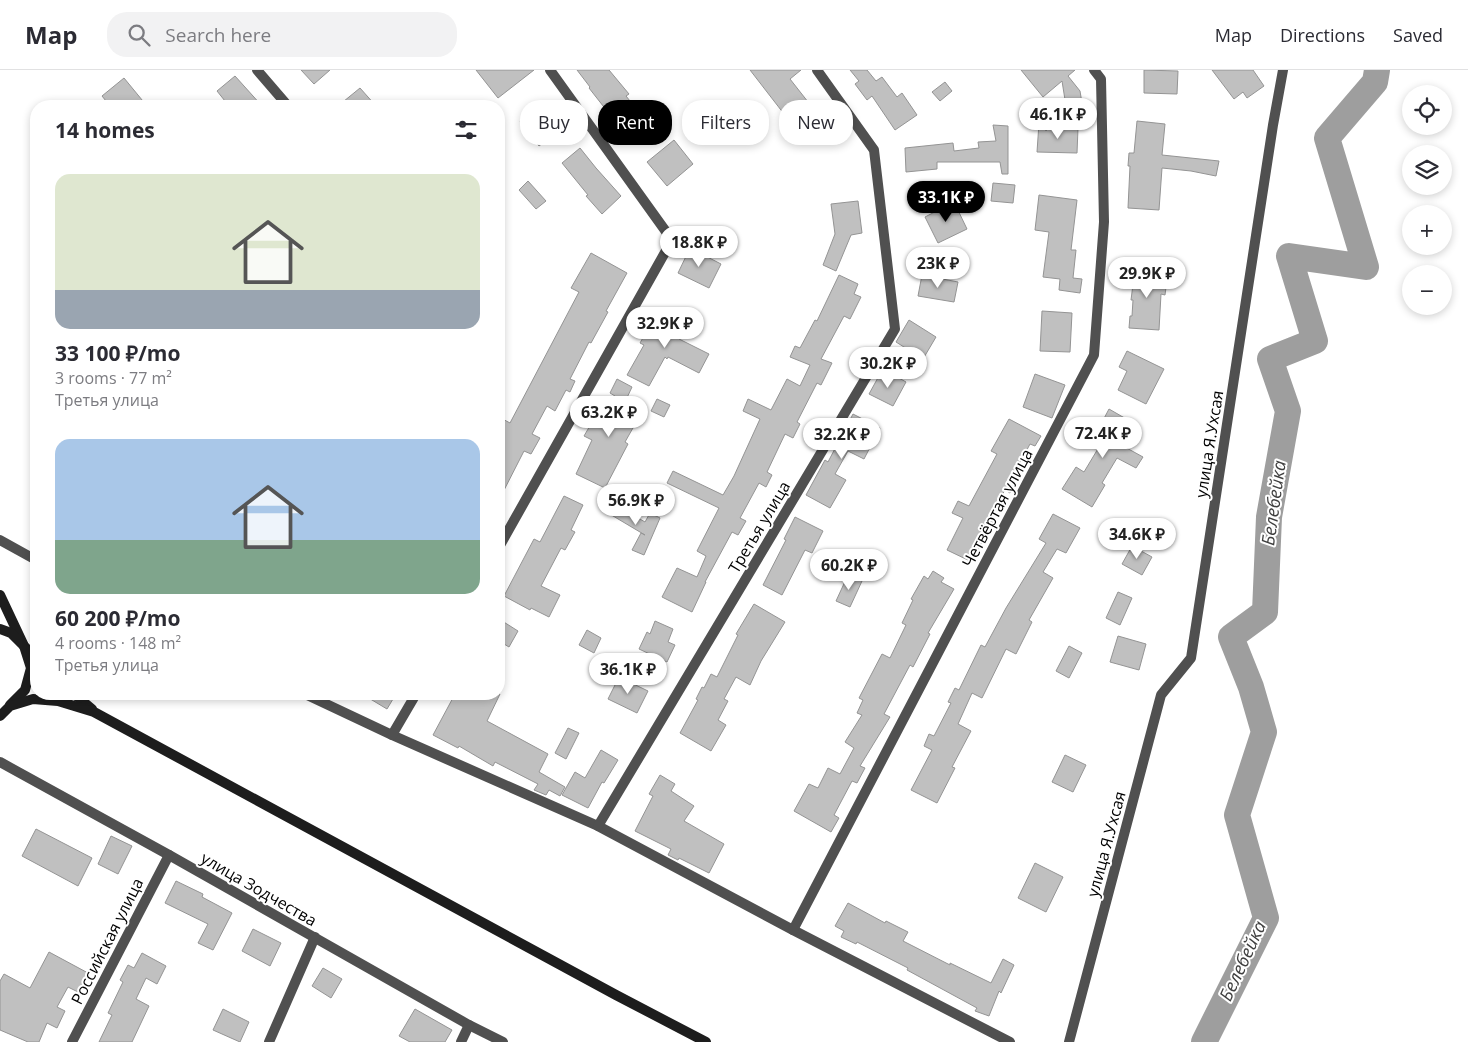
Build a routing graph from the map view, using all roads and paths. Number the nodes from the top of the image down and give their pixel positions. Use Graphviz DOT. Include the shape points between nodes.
graph roads {
  1 [pos="257,70"];
  2 [pos="550,70"];
  3 [pos="817,70"];
  4 [pos="1094,70"];
  5 [pos="1284,70"];
  6 [pos="283,100"];
  7 [pos="505,536"];
  8 [pos="0,540"];
  9 [pos="30,557"];
  10 [pos="0,595"];
  11 [pos="0,629"];
  12 [pos="24,646"];
  13 [pos="30,652"];
  14 [pos="30,665"];
  15 [pos="30,672"];
  16 [pos="30,700"];
  17 [pos="46,700"];
  18 [pos="81,700"];
  19 [pos="318,700"];
  20 [pos="412,700"];
  21 [pos="5,708"];
  22 [pos="94,712"];
  23 [pos="0,716"];
  24 [pos="392,735"];
  25 [pos="0,762"];
  26 [pos="598,826"];
  27 [pos="169,855"];
  28 [pos="793,930"];
  29 [pos="315,937"];
  30 [pos="470,1025"];
  31 [pos="72,1042"];
  32 [pos="269,1042"];
  33 [pos="462,1042"];
  34 [pos="503,1042"];
  35 [pos="706,1042"];
  36 [pos="1010,1042"];
  37 [pos="1069,1042"];
  1 -- 6 [label="street"];
  2 -- 7 [label="street" via="672,240"];
  3 -- 26 [label="street, Третья улица" via="874,150 895,329"];
  4 -- 28 [label="street, Четвёртая улица" via="1101,79 1104,222 1094,354"];
  5 -- 37 [label="street, улица Я.Ухсая" via="1191,658 1161,696"];
  8 -- 9 [label="street"];
  10 -- 12 [label="main road"];
  11 -- 12 [label="main road" via="11,633"];
  12 -- 13 [label="main road"];
  12 -- 14 [label="main road"];
  15 -- 21 [label="main road" via="25,690"];
  16 -- 21 [label="main road"];
  17 -- 22 [label="main road"];
  18 -- 22 [label="main road"];
  19 -- 24 [label="street"];
  20 -- 24 [label="street"];
  21 -- 23 [label="main road"];
  22 -- 35 [label="main road"];
  24 -- 26 [label="street"];
  25 -- 27 [label="street, улица Зодчества"];
  26 -- 28 [label="street"];
  27 -- 29 [label="street, улица Зодчества"];
  27 -- 31 [label="street, Российская улица"];
  28 -- 36 [label="street"];
  29 -- 30 [label="street, улица Зодчества"];
  29 -- 32 [label="street"];
  30 -- 33 [label="street"];
  30 -- 34 [label="street, улица Зодчества"];
}
